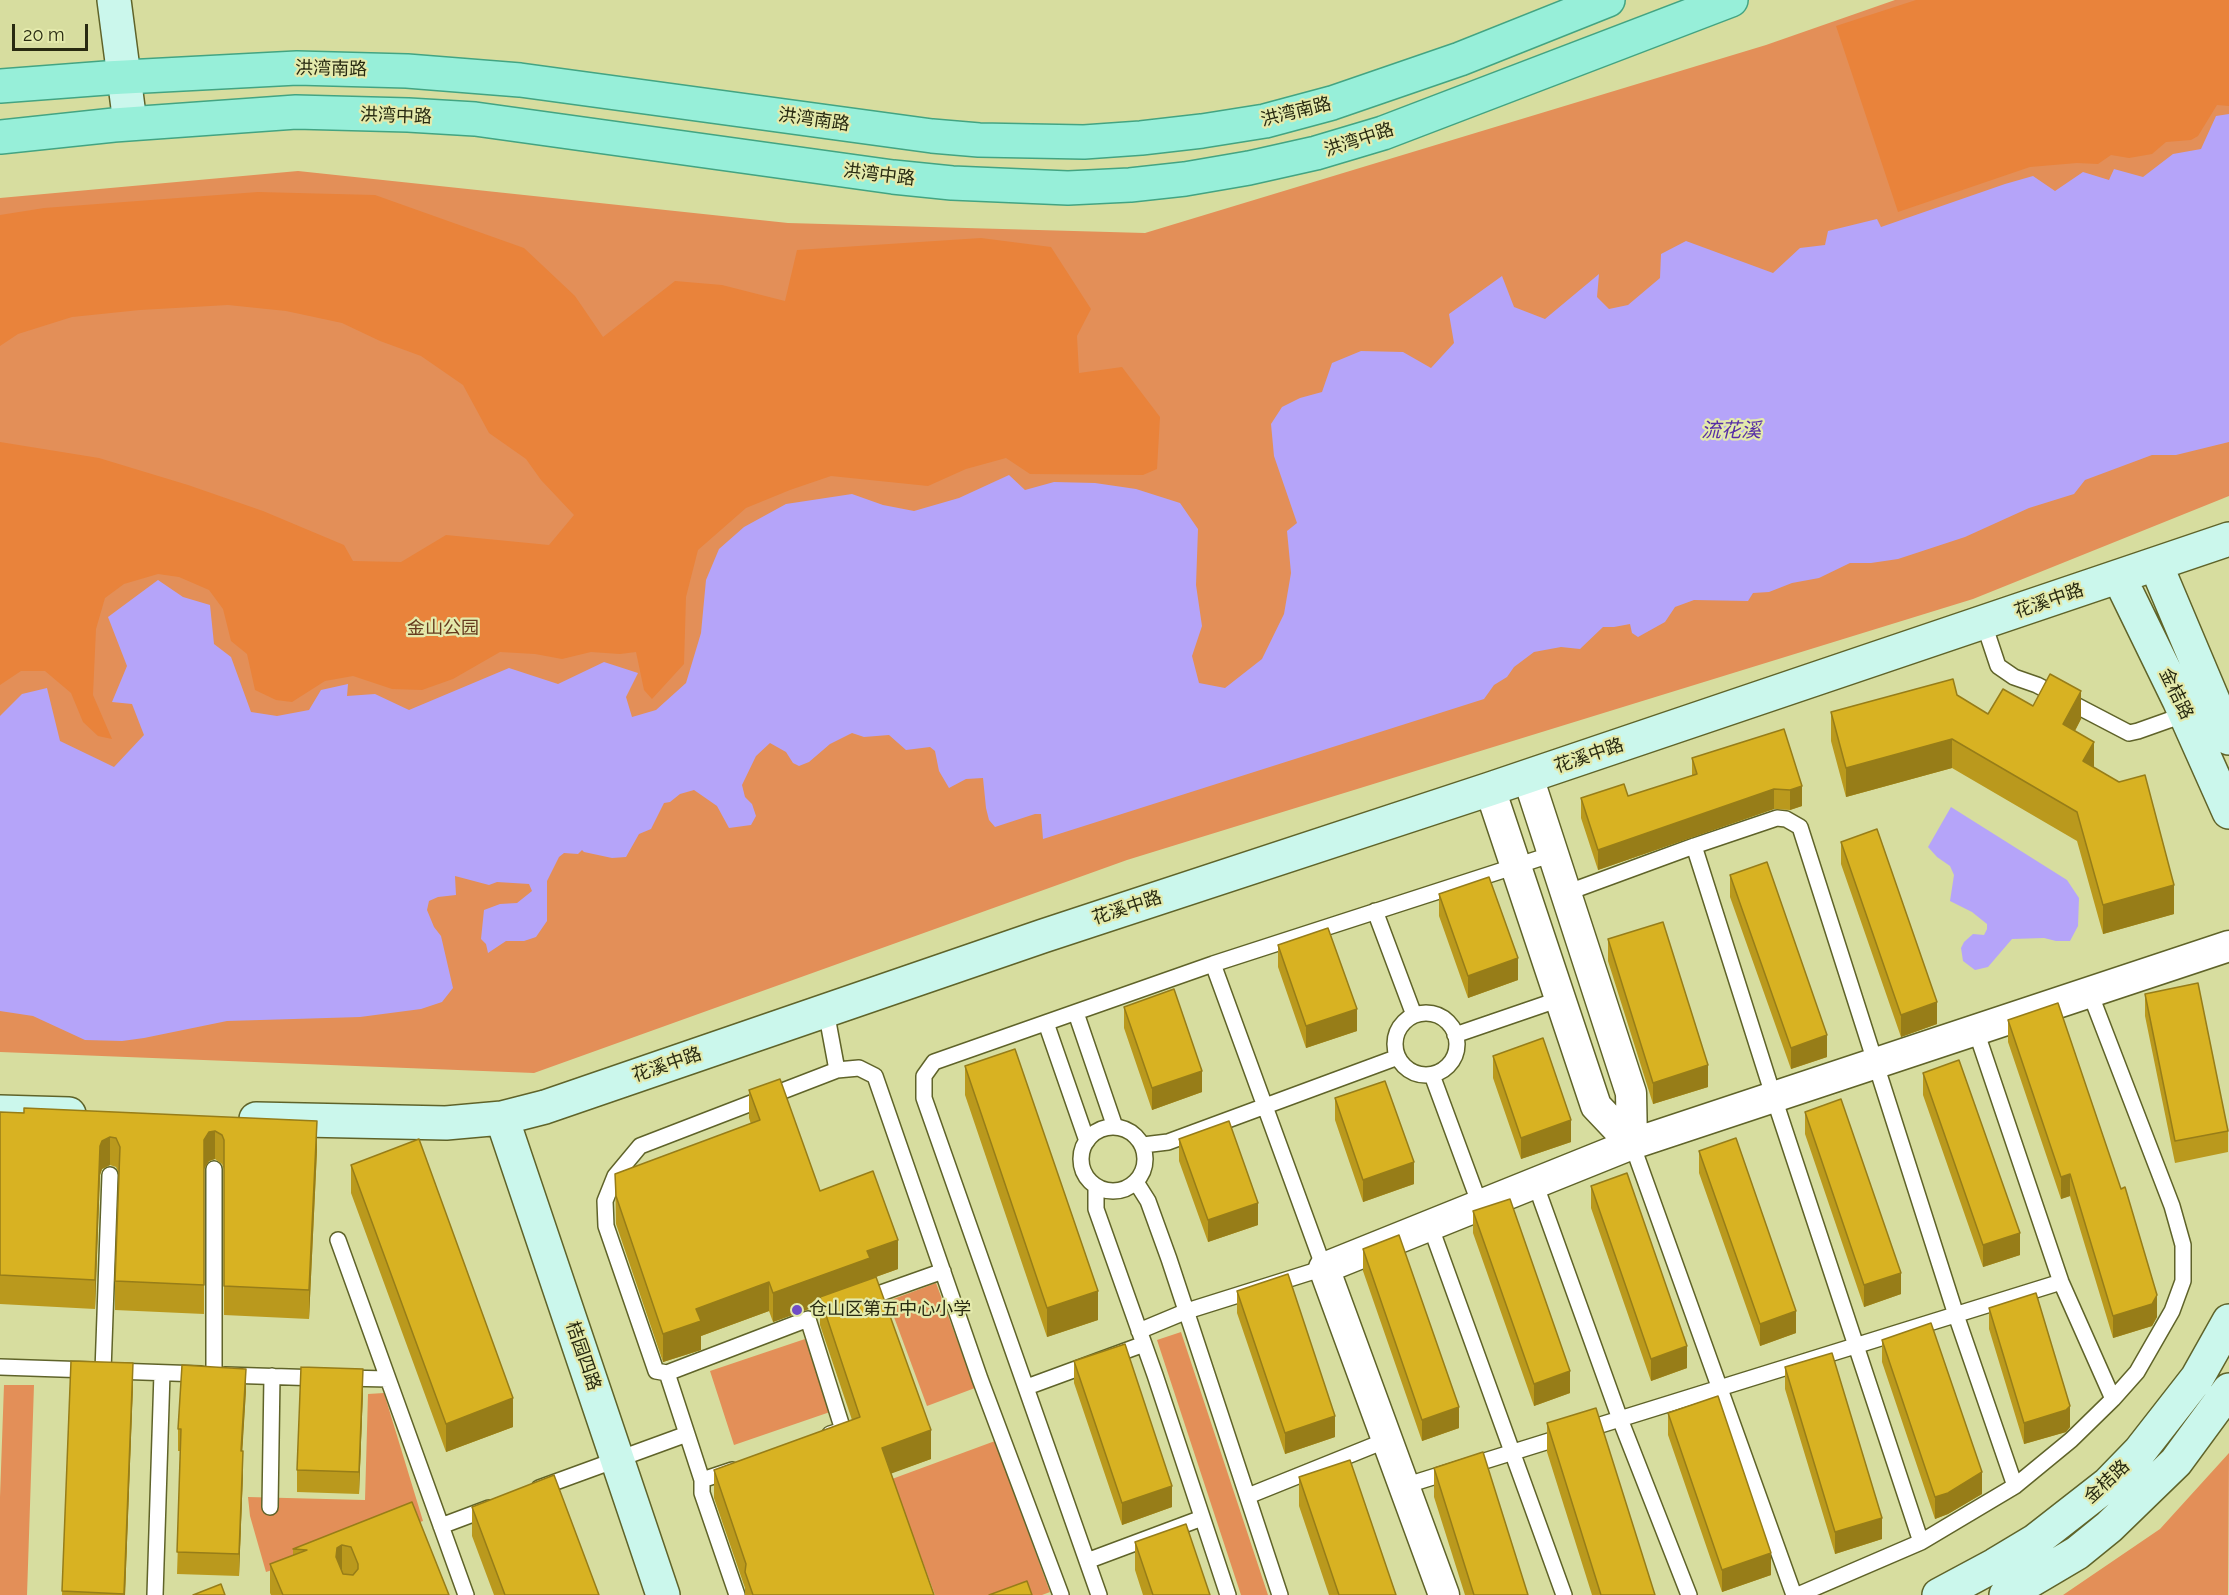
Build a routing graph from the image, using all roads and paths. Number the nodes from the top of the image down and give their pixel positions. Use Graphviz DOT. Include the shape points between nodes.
graph roads {
  1 [pos="114,0"];
  2 [pos="1608,0"];
  3 [pos="1731,0"];
  4 [pos="124,77"];
  5 [pos="0,86"];
  6 [pos="130,123"];
  7 [pos="0,137"];
  8 [pos="2229,539"];
  9 [pos="2156,565"];
  10 [pos="2119,577"];
  11 [pos="1983,624"];
  12 [pos="2186,714"];
  13 [pos="2229,738"];
  14 [pos="1528,777"];
  15 [pos="1490,789"];
  16 [pos="2229,812"];
  17 [pos="1694,846"];
  18 [pos="1553,854"];
  19 [pos="1516,866"];
  20 [pos="1566,893"];
  21 [pos="1376,911"];
  22 [pos="2229,946"];
  23 [pos="1213,964"];
  24 [pos="2090,993"];
  25 [pos="1560,999"];
  26 [pos="826,1011"];
  27 [pos="1076,1013"];
  28 [pos="1414,1015"];
  29 [pos="1046,1023"];
  30 [pos="1976,1031"];
  31 [pos="1455,1035"];
  32 [pos="1398,1058"];
  33 [pos="1875,1065"];
  34 [pos="837,1070"];
  35 [pos="1432,1075"];
  36 [pos="1774,1098"];
  37 [pos="1265,1107"];
  38 [pos="0,1112"];
  39 [pos="102,1115"];
  40 [pos="228,1118"];
  41 [pos="502,1118"];
  42 [pos="1115,1127"];
  43 [pos="1087,1141"];
  44 [pos="1632,1144"];
  45 [pos="1143,1145"];
  46 [pos="214,1169"];
  47 [pos="110,1175"];
  48 [pos="1136,1182"];
  49 [pos="1535,1183"];
  50 [pos="1096,1186"];
  51 [pos="1480,1205"];
  52 [pos="1430,1225"];
  53 [pos="338,1240"];
  54 [pos="1324,1268"];
  55 [pos="943,1271"];
  56 [pos="2061,1282"];
  57 [pos="853,1303"];
  58 [pos="1187,1311"];
  59 [pos="1956,1315"];
  60 [pos="2229,1321"];
  61 [pos="1142,1338"];
  62 [pos="1856,1346"];
  63 [pos="0,1367"];
  64 [pos="103,1371"];
  65 [pos="162,1373"];
  66 [pos="667,1373"];
  67 [pos="214,1375"];
  68 [pos="272,1376"];
  69 [pos="388,1379"];
  70 [pos="1027,1387"];
  71 [pos="1718,1389"];
  72 [pos="2229,1390"];
  73 [pos="2113,1399"];
  74 [pos="1620,1419"];
  75 [pos="687,1434"];
  76 [pos="1387,1440"];
  77 [pos="811,1441"];
  78 [pos="1511,1453"];
  79 [pos="617,1459"];
  80 [pos="746,1465"];
  81 [pos="702,1480"];
  82 [pos="1404,1486"];
  83 [pos="2015,1486"];
  84 [pos="529,1492"];
  85 [pos="1248,1496"];
  86 [pos="507,1501"];
  87 [pos="270,1507"];
  88 [pos="1202,1518"];
  89 [pos="441,1526"];
  90 [pos="1922,1542"];
  91 [pos="1087,1561"];
  92 [pos="155,1595"];
  93 [pos="466,1595"];
  94 [pos="663,1595"];
  95 [pos="737,1595"];
  96 [pos="1061,1595"];
  97 [pos="1099,1595"];
  98 [pos="1228,1595"];
  99 [pos="1280,1595"];
  100 [pos="1444,1595"];
  101 [pos="1564,1595"];
  102 [pos="1689,1595"];
  103 [pos="1796,1595"];
  104 [pos="1939,1595"];
  105 [pos="2006,1595"];
  1 -- 4 [label="street"];
  2 -- 4 [label="main road, 洪湾南路" via="1332,103 1265,121 1202,131 1084,142 932,136 520,80 449,74 297,69"];
  3 -- 6 [label="main road, 洪湾中路" via="1383,133 1249,168 1130,185 1068,188 952,183 475,119 296,112"];
  4 -- 5 [label="main road, 洪湾南路"];
  4 -- 6 [label="street"];
  6 -- 7 [label="main road, 洪湾中路"];
  8 -- 9 [label="street, 花溪中路"];
  9 -- 10 [label="street, 花溪中路"];
  9 -- 13 [label="street"];
  10 -- 11 [label="street, 花溪中路"];
  10 -- 12 [label="street, 金桔路"];
  11 -- 12 [label="lane" via="1998,666 2129,733"];
  11 -- 14 [label="street, 花溪中路"];
  12 -- 16 [label="street, 金桔路"];
  14 -- 15 [label="street, 花溪中路"];
  14 -- 18 [label="street"];
  15 -- 19 [label="street"];
  15 -- 26 [label="street, 花溪中路"];
  17 -- 20 [label="lane"];
  17 -- 33 [label="lane" via="1777,818 1800,827"];
  17 -- 36 [label="lane"];
  18 -- 19 [label="lane"];
  18 -- 20 [label="street"];
  19 -- 21 [label="lane"];
  19 -- 25 [label="street"];
  20 -- 44 [label="street" via="1631,1093"];
  21 -- 23 [label="lane"];
  21 -- 28 [label="lane"];
  22 -- 24 [label="street"];
  23 -- 27 [label="lane"];
  23 -- 37 [label="lane"];
  24 -- 30 [label="street"];
  24 -- 73 [label="lane" via="2172,1206 2183,1245 2183,1281 2172,1311 2137,1372"];
  25 -- 31 [label="lane"];
  25 -- 44 [label="street" via="1596,1106"];
  26 -- 34 [label="lane"];
  26 -- 41 [label="street, 花溪中路" via="545,1107"];
  27 -- 29 [label="lane"];
  27 -- 42 [label="lane"];
  28 -- 31 [label="lane" via="1443,1019"];
  28 -- 32 [label="lane" via="1396,1038"];
  29 -- 43 [label="lane"];
  29 -- 70 [label="lane" via="934,1062 924,1076 924,1098"];
  30 -- 33 [label="street"];
  30 -- 56 [label="lane"];
  31 -- 35 [label="lane" via="1457,1045 1449,1064"];
  32 -- 35 [label="lane" via="1412,1072"];
  32 -- 37 [label="lane"];
  33 -- 36 [label="street"];
  33 -- 59 [label="lane"];
  34 -- 55 [label="lane" via="859,1068 875,1076"];
  34 -- 66 [label="lane" via="640,1146 615,1176 605,1201 606,1226 657,1371"];
  35 -- 51 [label="lane"];
  36 -- 44 [label="street"];
  36 -- 62 [label="lane"];
  37 -- 45 [label="lane" via="1168,1142"];
  37 -- 54 [label="lane"];
  38 -- 39 [label="street"];
  40 -- 41 [label="street, 花溪中路" via="446,1123"];
  41 -- 79 [label="street, 桔园四路"];
  42 -- 43 [label="lane" via="1100,1130"];
  42 -- 45 [label="lane" via="1129,1131"];
  43 -- 50 [label="lane" via="1081,1163 1084,1174"];
  44 -- 49 [label="street"];
  44 -- 71 [label="lane"];
  45 -- 48 [label="lane" via="1145,1167"];
  46 -- 67 [label="lane"];
  47 -- 64 [label="lane"];
  48 -- 50 [label="lane" via="1122,1190"];
  48 -- 58 [label="lane" via="1148,1201"];
  49 -- 51 [label="street"];
  49 -- 74 [label="lane"];
  50 -- 61 [label="lane" via="1096,1209"];
  51 -- 52 [label="street"];
  52 -- 54 [label="street"];
  52 -- 78 [label="lane"];
  53 -- 69 [label="lane"];
  54 -- 58 [label="lane"];
  54 -- 76 [label="street"];
  55 -- 57 [label="lane"];
  55 -- 96 [label="lane"];
  56 -- 59 [label="lane"];
  56 -- 73 [label="lane"];
  58 -- 61 [label="lane"];
  58 -- 85 [label="lane"];
  59 -- 62 [label="lane"];
  59 -- 83 [label="lane"];
  60 -- 104 [label="street, 金桔路" via="2197,1378 2140,1451 2108,1484 2035,1540"];
  61 -- 70 [label="lane"];
  61 -- 88 [label="lane"];
  62 -- 71 [label="lane"];
  62 -- 90 [label="lane"];
  63 -- 64 [label="lane"];
  64 -- 65 [label="lane"];
  65 -- 67 [label="lane"];
  65 -- 92 [label="lane"];
  66 -- 75 [label="lane"];
  66 -- 77 [label="lane" via="813,1317 843,1430"];
  67 -- 68 [label="lane"];
  68 -- 69 [label="lane"];
  68 -- 87 [label="lane"];
  69 -- 89 [label="lane"];
  70 -- 91 [label="lane"];
  71 -- 74 [label="lane"];
  71 -- 103 [label="lane"];
  72 -- 105 [label="street" via="2176,1462 2109,1527 2077,1553"];
  73 -- 83 [label="lane"];
  74 -- 78 [label="lane"];
  74 -- 102 [label="lane"];
  75 -- 79 [label="lane"];
  75 -- 81 [label="lane"];
  76 -- 82 [label="street"];
  76 -- 85 [label="lane"];
  78 -- 82 [label="lane"];
  78 -- 101 [label="lane"];
  79 -- 84 [label="lane"];
  79 -- 94 [label="street, 桔园四路"];
  80 -- 81 [label="lane"];
  81 -- 95 [label="lane" via="702,1493"];
  82 -- 100 [label="street"];
  83 -- 90 [label="lane"];
  85 -- 99 [label="lane"];
  86 -- 89 [label="lane"];
  88 -- 91 [label="lane"];
  88 -- 98 [label="lane"];
  89 -- 93 [label="lane"];
  90 -- 103 [label="lane"];
  91 -- 97 [label="lane"];
}
